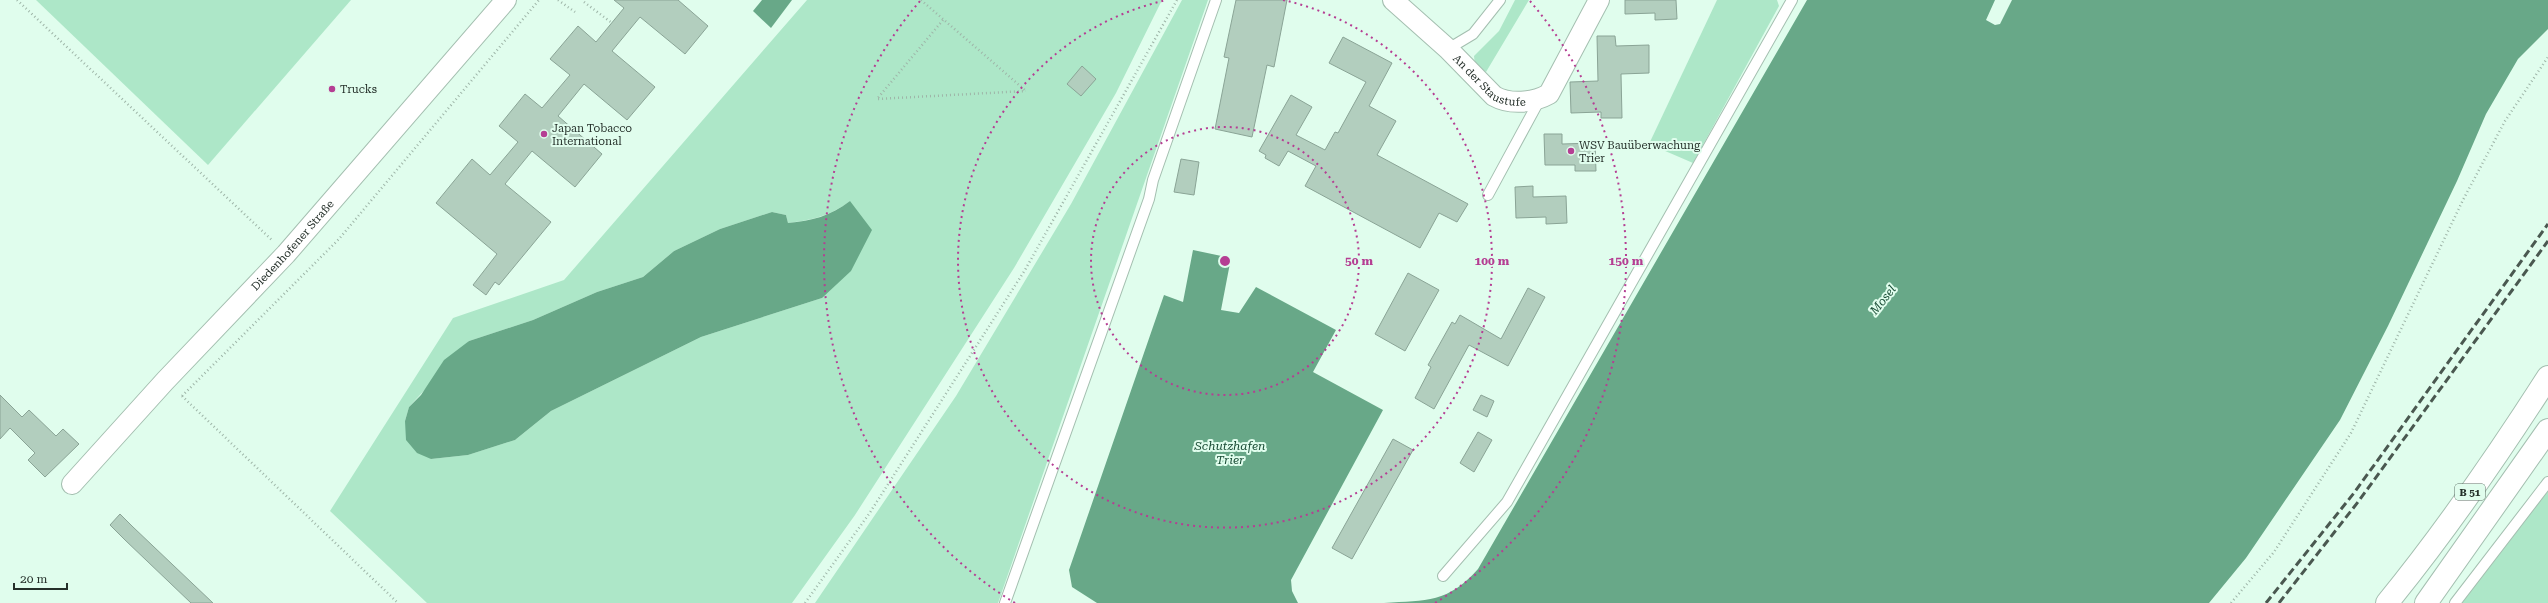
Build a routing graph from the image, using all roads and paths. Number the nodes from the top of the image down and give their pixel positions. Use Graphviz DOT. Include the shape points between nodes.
graph roads {
  1 [pos="17,0"];
  2 [pos="506,0"];
  3 [pos="539,0"];
  4 [pos="558,0"];
  5 [pos="921,0"];
  6 [pos="1176,0"];
  7 [pos="1216,0"];
  8 [pos="1393,0"];
  9 [pos="1500,0"];
  10 [pos="1598,0"];
  11 [pos="1792,0"];
  12 [pos="584,2"];
  13 [pos="575,12"];
  14 [pos="943,20"];
  15 [pos="612,23"];
  16 [pos="1448,49"];
  17 [pos="2548,57"];
  18 [pos="1540,100"];
  19 [pos="1488,195"];
  20 [pos="286,254"];
  21 [pos="2548,377"];
  22 [pos="165,381"];
  23 [pos="182,396"];
  24 [pos="2548,430"];
  25 [pos="2548,482"];
  26 [pos="72,484"];
  27 [pos="1443,576"];
  28 [pos="398,603"];
  29 [pos="805,603"];
  30 [pos="1004,603"];
  31 [pos="2231,603"];
  32 [pos="2387,603"];
  33 [pos="2426,603"];
  34 [pos="2456,603"];
  1 -- 20 [label="path"];
  2 -- 20 [label="street, Diedenhofener Straße"];
  3 -- 23 [label="path" via="339,238"];
  4 -- 13 [label="path"];
  5 -- 14 [label="path"];
  6 -- 29 [label="path" via="1025,270 869,514"];
  7 -- 30 [label="lane" via="1153,180 1149,199"];
  8 -- 16 [label="street, An der Staustufe"];
  9 -- 16 [label="lane" via="1473,34"];
  10 -- 18 [label="street, An der Staustufe" via="1548,94"];
  11 -- 27 [label="lane" via="1508,502"];
  12 -- 15 [label="path"];
  14 -- 14 [label="path" via="1008,76 1026,91 877,99"];
  16 -- 18 [label="street, An der Staustufe" via="1499,99 1527,102"];
  17 -- 31 [label="path" via="2505,121 2463,200 2351,433 2274,552"];
  18 -- 19 [label="lane"];
  20 -- 22 [label="street, Diedenhofener Straße"];
  21 -- 32 [label="main road, B 51" via="2506,442 2414,570"];
  22 -- 23 [label="path"];
  22 -- 26 [label="street, Diedenhofener Straße"];
  23 -- 28 [label="path"];
  24 -- 33 [label="main road, B 51"];
  25 -- 34 [label="lane"];
}
